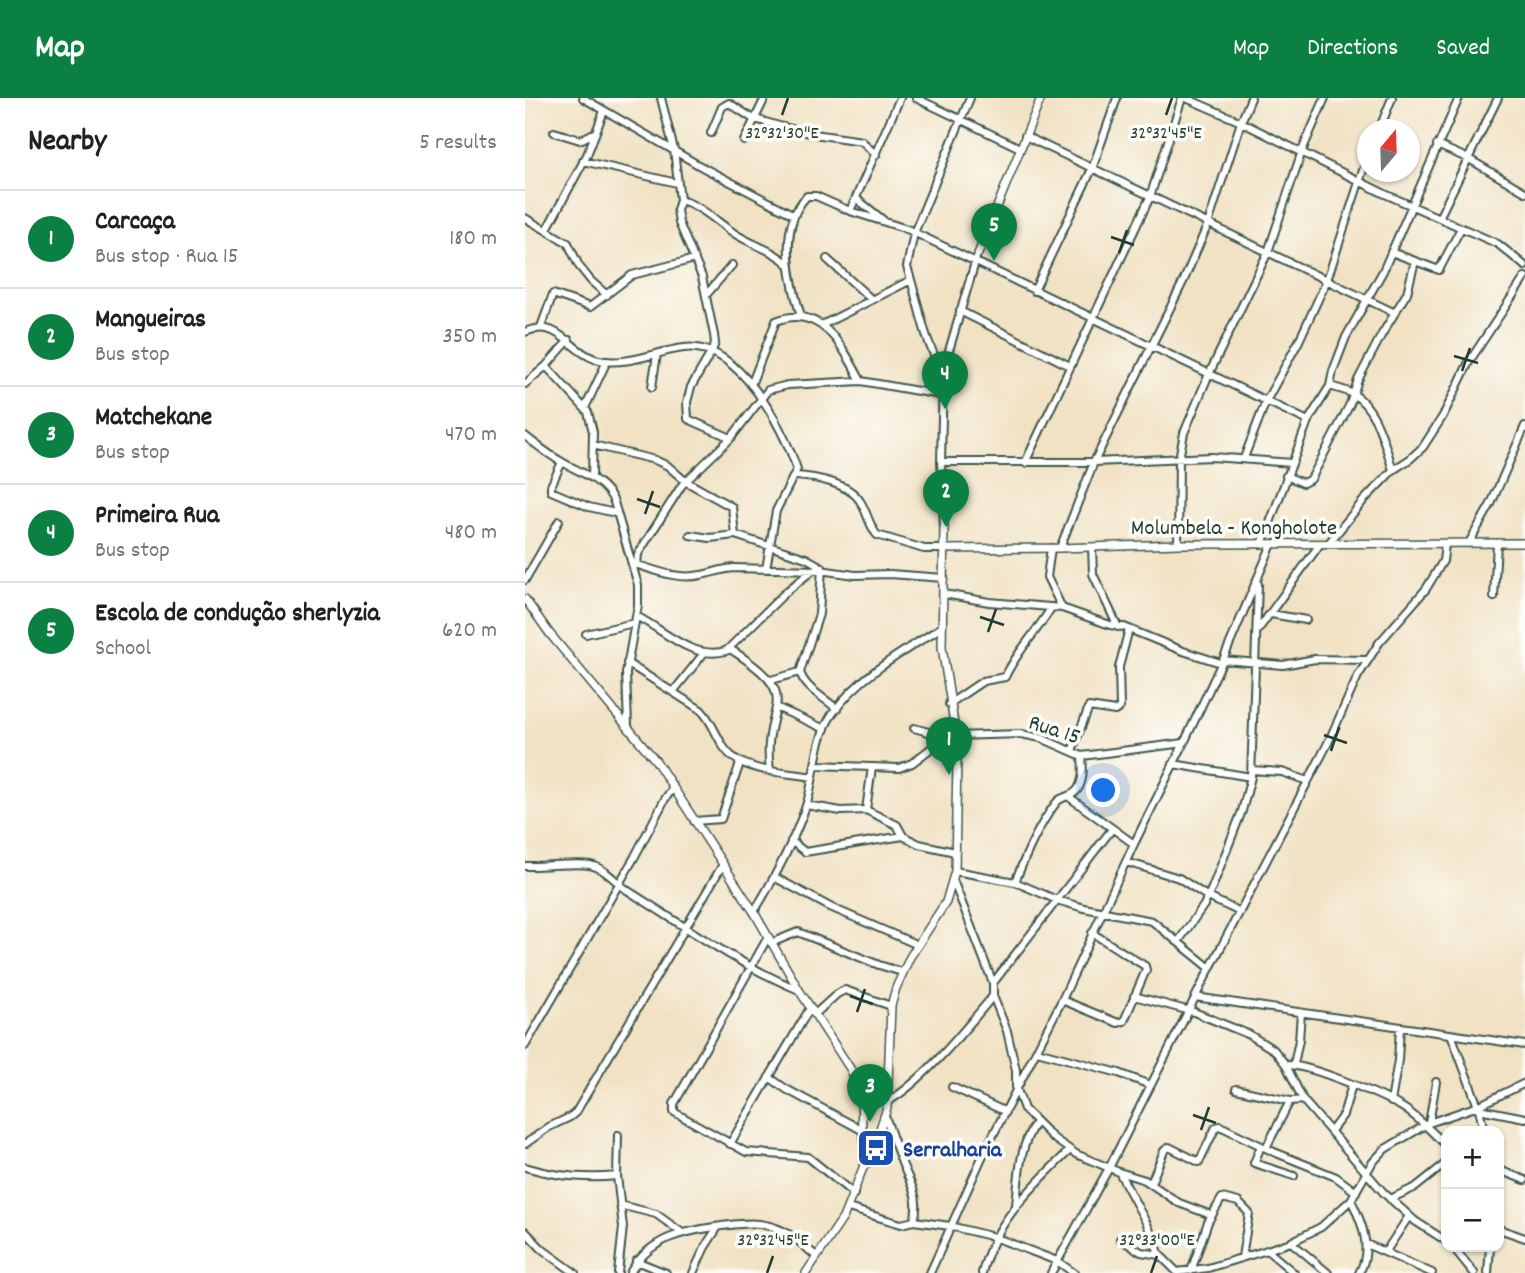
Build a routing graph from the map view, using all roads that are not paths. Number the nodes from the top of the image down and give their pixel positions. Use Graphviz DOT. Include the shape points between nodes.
graph roads {
  1 [pos="583,98"];
  2 [pos="661,98"];
  3 [pos="765,98"];
  4 [pos="900,98"];
  5 [pos="915,98"];
  6 [pos="970,98"];
  7 [pos="1041,98"];
  8 [pos="1117,98"];
  9 [pos="1184,98"];
  10 [pos="1251,98"];
  11 [pos="1325,98"];
  12 [pos="1392,98"];
  13 [pos="1459,98"];
  14 [pos="1498,98"];
  15 [pos="604,111"];
  16 [pos="757,119"];
  17 [pos="1383,119"];
  18 [pos="962,120"];
  19 [pos="1241,122"];
  20 [pos="554,132"];
  21 [pos="596,132"];
  22 [pos="711,133"];
  23 [pos="1025,136"];
  24 [pos="744,141"];
  25 [pos="1437,145"];
  26 [pos="1020,148"];
  27 [pos="674,150"];
  28 [pos="1302,151"];
  29 [pos="876,155"];
  30 [pos="1469,159"];
  31 [pos="583,161"];
  32 [pos="1092,169"];
  33 [pos="1357,180"];
  34 [pos="1358,182"];
  35 [pos="1360,182"];
  36 [pos="677,183"];
  37 [pos="1525,192"];
  38 [pos="1150,197"];
  39 [pos="857,199"];
  40 [pos="680,200"];
  41 [pos="1411,206"];
  42 [pos="850,211"];
  43 [pos="795,215"];
  44 [pos="525,218"];
  45 [pos="1439,219"];
  46 [pos="886,222"];
  47 [pos="1208,224"];
  48 [pos="1461,228"];
  49 [pos="547,229"];
  50 [pos="914,233"];
  51 [pos="1391,251"];
  52 [pos="1268,253"];
  53 [pos="977,258"];
  54 [pos="695,259"];
  55 [pos="827,259"];
  56 [pos="1415,261"];
  57 [pos="732,265"];
  58 [pos="789,265"];
  59 [pos="1525,266"];
  60 [pos="1525,277"];
  61 [pos="911,280"];
  62 [pos="1327,280"];
  63 [pos="1034,291"];
  64 [pos="707,294"];
  65 [pos="607,295"];
  66 [pos="871,299"];
  67 [pos="1367,299"];
  68 [pos="960,311"];
  69 [pos="1395,313"];
  70 [pos="801,316"];
  71 [pos="1093,319"];
  72 [pos="822,325"];
  73 [pos="541,327"];
  74 [pos="525,332"];
  75 [pos="569,340"];
  76 [pos="1152,347"];
  77 [pos="712,351"];
  78 [pos="657,354"];
  79 [pos="607,361"];
  80 [pos="546,366"];
  81 [pos="1070,366"];
  82 [pos="943,372"];
  83 [pos="1209,374"];
  84 [pos="861,381"];
  85 [pos="525,384"];
  86 [pos="751,385"];
  87 [pos="1330,386"];
  88 [pos="652,387"];
  89 [pos="1354,394"];
  90 [pos="941,395"];
  91 [pos="760,399"];
  92 [pos="1266,401"];
  93 [pos="585,408"];
  94 [pos="1308,421"];
  95 [pos="1525,426"];
  96 [pos="525,436"];
  97 [pos="731,438"];
  98 [pos="593,445"];
  99 [pos="1244,458"];
  100 [pos="1179,459"];
  101 [pos="562,462"];
  102 [pos="941,462"];
  103 [pos="1094,462"];
  104 [pos="1024,463"];
  105 [pos="1292,463"];
  106 [pos="1393,470"];
  107 [pos="795,476"];
  108 [pos="1286,476"];
  109 [pos="592,478"];
  110 [pos="685,481"];
  111 [pos="615,513"];
  112 [pos="559,521"];
  113 [pos="944,528"];
  114 [pos="690,535"];
  115 [pos="735,535"];
  116 [pos="1469,543"];
  117 [pos="1497,543"];
  118 [pos="1525,543"];
  119 [pos="1178,544"];
  120 [pos="1262,544"];
  121 [pos="1272,544"];
  122 [pos="1324,544"];
  123 [pos="1445,544"];
  124 [pos="769,546"];
  125 [pos="1092,547"];
  126 [pos="1051,548"];
  127 [pos="1060,548"];
  128 [pos="944,549"];
  129 [pos="635,564"];
  130 [pos="766,569"];
  131 [pos="813,570"];
  132 [pos="823,571"];
  133 [pos="944,578"];
  134 [pos="1258,578"];
  135 [pos="525,580"];
  136 [pos="944,594"];
  137 [pos="1494,597"];
  138 [pos="525,599"];
  139 [pos="1051,608"];
  140 [pos="1062,608"];
  141 [pos="1271,614"];
  142 [pos="635,619"];
  143 [pos="1306,620"];
  144 [pos="1118,626"];
  145 [pos="942,627"];
  146 [pos="1129,629"];
  147 [pos="1258,629"];
  148 [pos="586,634"];
  149 [pos="730,649"];
  150 [pos="704,653"];
  151 [pos="1366,660"];
  152 [pos="1222,662"];
  153 [pos="1255,662"];
  154 [pos="627,663"];
  155 [pos="800,671"];
  156 [pos="771,680"];
  157 [pos="673,692"];
  158 [pos="949,704"];
  159 [pos="778,708"];
  160 [pos="837,709"];
  161 [pos="628,726"];
  162 [pos="913,728"];
  163 [pos="825,729"];
  164 [pos="955,733"];
  165 [pos="946,737"];
  166 [pos="1184,743"];
  167 [pos="1072,751"];
  168 [pos="1082,756"];
  169 [pos="740,764"];
  170 [pos="1173,764"];
  171 [pos="815,765"];
  172 [pos="872,767"];
  173 [pos="770,770"];
  174 [pos="1251,773"];
  175 [pos="813,777"];
  176 [pos="1308,781"];
  177 [pos="673,788"];
  178 [pos="1069,797"];
  179 [pos="806,805"];
  180 [pos="866,810"];
  181 [pos="694,821"];
  182 [pos="1112,829"];
  183 [pos="904,836"];
  184 [pos="791,841"];
  185 [pos="1134,844"];
  186 [pos="955,852"];
  187 [pos="1126,862"];
  188 [pos="525,866"];
  189 [pos="722,866"];
  190 [pos="955,871"];
  191 [pos="774,877"];
  192 [pos="953,880"];
  193 [pos="1015,882"];
  194 [pos="618,885"];
  195 [pos="1208,897"];
  196 [pos="1057,900"];
  197 [pos="754,912"];
  198 [pos="1101,912"];
  199 [pos="1240,912"];
  200 [pos="685,927"];
  201 [pos="1092,933"];
  202 [pos="770,940"];
  203 [pos="1178,942"];
  204 [pos="918,945"];
  205 [pos="753,966"];
  206 [pos="1210,968"];
  207 [pos="902,972"];
  208 [pos="993,983"];
  209 [pos="799,990"];
  210 [pos="993,996"];
  211 [pos="1134,996"];
  212 [pos="1195,998"];
  213 [pos="1062,1000"];
  214 [pos="891,1006"];
  215 [pos="812,1011"];
  216 [pos="1189,1012"];
  217 [pos="1301,1013"];
  218 [pos="1400,1028"];
  219 [pos="1451,1034"];
  220 [pos="1525,1045"];
  221 [pos="525,1046"];
  222 [pos="1037,1051"];
  223 [pos="1290,1065"];
  224 [pos="769,1077"];
  225 [pos="1436,1082"];
  226 [pos="1525,1083"];
  227 [pos="1150,1085"];
  228 [pos="1352,1085"];
  229 [pos="952,1087"];
  230 [pos="1016,1087"];
  231 [pos="1236,1089"];
  232 [pos="1303,1100"];
  233 [pos="1290,1101"];
  234 [pos="1391,1101"];
  235 [pos="887,1102"];
  236 [pos="1478,1108"];
  237 [pos="1004,1111"];
  238 [pos="885,1116"];
  239 [pos="1525,1118"];
  240 [pos="1036,1122"];
  241 [pos="1428,1124"];
  242 [pos="1483,1126"];
  243 [pos="862,1130"];
  244 [pos="1331,1130"];
  245 [pos="618,1135"];
  246 [pos="1441,1139"];
  247 [pos="525,1144"];
  248 [pos="730,1144"];
  249 [pos="1263,1147"];
  250 [pos="1069,1150"];
  251 [pos="869,1161"];
  252 [pos="525,1167"];
  253 [pos="1441,1167"];
  254 [pos="1109,1168"];
  255 [pos="1119,1172"];
  256 [pos="1504,1172"];
  257 [pos="1368,1173"];
  258 [pos="617,1176"];
  259 [pos="1294,1176"];
  260 [pos="1525,1180"];
  261 [pos="1151,1183"];
  262 [pos="1356,1192"];
  263 [pos="854,1194"];
  264 [pos="1390,1199"];
  265 [pos="1351,1200"];
  266 [pos="620,1205"];
  267 [pos="1016,1205"];
  268 [pos="848,1208"];
  269 [pos="1211,1215"];
  270 [pos="1409,1216"];
  271 [pos="914,1222"];
  272 [pos="950,1226"];
  273 [pos="718,1227"];
  274 [pos="525,1231"];
  275 [pos="1504,1231"];
  276 [pos="681,1232"];
  277 [pos="994,1237"];
  278 [pos="1441,1238"];
  279 [pos="1525,1238"];
  280 [pos="1120,1239"];
  281 [pos="1291,1242"];
  282 [pos="1366,1244"];
  283 [pos="1267,1250"];
  284 [pos="1386,1251"];
  285 [pos="1457,1252"];
  286 [pos="1490,1252"];
  287 [pos="1160,1255"];
  288 [pos="816,1256"];
  289 [pos="1242,1256"];
  290 [pos="636,1261"];
  291 [pos="1057,1261"];
  292 [pos="1472,1270"];
  293 [pos="566,1271"];
  294 [pos="1191,1271"];
  295 [pos="575,1273"];
  296 [pos="618,1273"];
  297 [pos="630,1273"];
  298 [pos="666,1273"];
  299 [pos="693,1273"];
  300 [pos="806,1273"];
  301 [pos="930,1273"];
  302 [pos="982,1273"];
  303 [pos="1051,1273"];
  304 [pos="1075,1273"];
  305 [pos="1177,1273"];
  306 [pos="1294,1273"];
  307 [pos="1328,1273"];
  308 [pos="1359,1273"];
  309 [pos="1432,1273"];
  310 [pos="1463,1273"];
  311 [pos="1488,1273"];
  1 -- 15 [label="street"];
  2 -- 27 [label="street"];
  3 -- 16 [label="street"];
  4 -- 29 [label="street"];
  5 -- 18 [label="street"];
  6 -- 18 [label="street"];
  7 -- 23 [label="street"];
  8 -- 32 [label="street"];
  9 -- 19 [label="street"];
  9 -- 38 [label="street"];
  10 -- 19 [label="street"];
  11 -- 28 [label="street"];
  12 -- 17 [label="street"];
  13 -- 25 [label="street"];
  14 -- 30 [label="street"];
  15 -- 21 [label="street"];
  15 -- 27 [label="street"];
  16 -- 22 [label="street" via="725,104"];
  16 -- 24 [label="street"];
  16 -- 29 [label="street" via="856,139"];
  18 -- 26 [label="street"];
  18 -- 50 [label="street"];
  19 -- 28 [label="street"];
  19 -- 47 [label="street"];
  20 -- 21 [label="street" via="580,139"];
  21 -- 31 [label="street"];
  23 -- 26 [label="street"];
  23 -- 32 [label="street"];
  25 -- 30 [label="street"];
  25 -- 41 [label="street"];
  26 -- 53 [label="street"];
  27 -- 36 [label="street"];
  27 -- 43 [label="street"];
  28 -- 33 [label="street"];
  28 -- 52 [label="street"];
  29 -- 39 [label="street"];
  30 -- 37 [label="street"];
  30 -- 45 [label="street"];
  31 -- 36 [label="street"];
  31 -- 49 [label="street"];
  32 -- 38 [label="street"];
  32 -- 63 [label="street"];
  34 -- 62 [label="street"];
  35 -- 41 [label="street"];
  36 -- 40 [label="street"];
  38 -- 47 [label="street"];
  38 -- 71 [label="street"];
  39 -- 42 [label="street"];
  39 -- 46 [label="street"];
  40 -- 54 [label="street" via="681,231"];
  40 -- 58 [label="street"];
  41 -- 45 [label="street"];
  41 -- 51 [label="street"];
  42 -- 43 [label="street" via="811,195"];
  42 -- 46 [label="street"];
  43 -- 58 [label="street"];
  44 -- 49 [label="street"];
  45 -- 48 [label="street"];
  46 -- 50 [label="street"];
  47 -- 52 [label="street"];
  47 -- 76 [label="street"];
  48 -- 56 [label="street" via="1439,271"];
  48 -- 59 [label="street" via="1498,244"];
  49 -- 65 [label="street" via="568,243 579,266"];
  50 -- 53 [label="street"];
  50 -- 61 [label="street" via="907,267"];
  51 -- 56 [label="street"];
  51 -- 67 [label="street"];
  52 -- 62 [label="street"];
  52 -- 83 [label="street"];
  53 -- 63 [label="street"];
  53 -- 68 [label="street"];
  54 -- 64 [label="street"];
  54 -- 65 [label="street" via="632,275"];
  55 -- 66 [label="street"];
  56 -- 69 [label="street" via="1407,293"];
  57 -- 64 [label="street"];
  58 -- 70 [label="street"];
  60 -- 106 [label="street" via="1469,362 1423,447"];
  61 -- 66 [label="street"];
  61 -- 82 [label="street" via="934,358"];
  62 -- 67 [label="street"];
  62 -- 92 [label="street"];
  63 -- 71 [label="street"];
  64 -- 77 [label="street" via="715,343"];
  65 -- 73 [label="street" via="590,307 553,294"];
  66 -- 72 [label="street"];
  67 -- 69 [label="street"];
  67 -- 87 [label="street"];
  68 -- 81 [label="street"];
  68 -- 82 [label="street"];
  69 -- 89 [label="street"];
  70 -- 72 [label="street"];
  70 -- 86 [label="street" via="776,321"];
  71 -- 76 [label="street"];
  71 -- 81 [label="street"];
  72 -- 84 [label="street"];
  73 -- 74 [label="street"];
  73 -- 75 [label="street"];
  75 -- 79 [label="street" via="588,355"];
  75 -- 80 [label="street"];
  76 -- 83 [label="street"];
  76 -- 103 [label="street"];
  77 -- 78 [label="street" via="687,347"];
  77 -- 86 [label="street"];
  77 -- 97 [label="street" via="691,387 686,415"];
  78 -- 79 [label="street"];
  78 -- 88 [label="street"];
  79 -- 93 [label="street"];
  80 -- 85 [label="street"];
  80 -- 93 [label="street"];
  81 -- 104 [label="street"];
  82 -- 90 [label="street"];
  83 -- 92 [label="street"];
  83 -- 100 [label="street" via="1184,433"];
  84 -- 90 [label="street"];
  84 -- 91 [label="street" via="774,387"];
  86 -- 91 [label="street"];
  87 -- 89 [label="street"];
  87 -- 94 [label="street"];
  89 -- 106 [label="street" via="1376,422"];
  89 -- 108 [label="street" via="1311,479 1303,483"];
  90 -- 102 [label="street"];
  91 -- 97 [label="street"];
  91 -- 107 [label="street" via="793,457"];
  92 -- 94 [label="street"];
  92 -- 99 [label="street"];
  93 -- 98 [label="street"];
  94 -- 105 [label="street"];
  95 -- 116 [label="street"];
  96 -- 101 [label="street"];
  97 -- 110 [label="street"];
  98 -- 109 [label="street"];
  98 -- 110 [label="street" via="655,460"];
  99 -- 100 [label="street"];
  99 -- 105 [label="street"];
  100 -- 103 [label="street"];
  100 -- 119 [label="street"];
  101 -- 109 [label="street"];
  101 -- 111 [label="street" via="551,491"];
  102 -- 104 [label="street"];
  102 -- 113 [label="street"];
  103 -- 104 [label="street"];
  103 -- 127 [label="street"];
  105 -- 108 [label="street"];
  106 -- 122 [label="street"];
  107 -- 124 [label="street" via="776,511"];
  107 -- 128 [label="street" via="851,492 860,500 877,535 924,549"];
  108 -- 120 [label="street"];
  109 -- 111 [label="street" via="609,492"];
  110 -- 115 [label="street" via="732,507"];
  110 -- 129 [label="street"];
  111 -- 129 [label="street"];
  112 -- 135 [label="street"];
  113 -- 128 [label="street"];
  114 -- 115 [label="street"];
  115 -- 124 [label="street"];
  116 -- 117 [label="street, Molumbela - Kongholote"];
  116 -- 123 [label="street, Molumbela - Kongholote"];
  117 -- 118 [label="street, Molumbela - Kongholote"];
  117 -- 137 [label="street"];
  119 -- 120 [label="street, Molumbela - Kongholote"];
  119 -- 125 [label="street, Molumbela - Kongholote"];
  120 -- 121 [label="street, Molumbela - Kongholote"];
  121 -- 122 [label="street, Molumbela - Kongholote"];
  121 -- 134 [label="street"];
  122 -- 123 [label="street, Molumbela - Kongholote"];
  122 -- 141 [label="street"];
  123 -- 151 [label="street" via="1443,561 1426,589"];
  124 -- 130 [label="street"];
  124 -- 132 [label="street" via="817,563"];
  125 -- 127 [label="street, Molumbela - Kongholote"];
  125 -- 144 [label="street" via="1093,575"];
  126 -- 127 [label="street, Molumbela - Kongholote"];
  126 -- 128 [label="street, Molumbela - Kongholote"];
  126 -- 140 [label="street" via="1047,577"];
  128 -- 133 [label="street"];
  129 -- 130 [label="street" via="676,576"];
  129 -- 142 [label="street"];
  130 -- 131 [label="street"];
  131 -- 132 [label="street"];
  131 -- 149 [label="street"];
  132 -- 133 [label="street"];
  132 -- 155 [label="street" via="819,614"];
  133 -- 136 [label="street"];
  134 -- 147 [label="street"];
  134 -- 152 [label="street"];
  136 -- 139 [label="street"];
  136 -- 145 [label="street"];
  138 -- 161 [label="street"];
  139 -- 140 [label="street"];
  139 -- 158 [label="street" via="1005,677 983,681"];
  140 -- 144 [label="street"];
  141 -- 143 [label="street"];
  141 -- 147 [label="street"];
  142 -- 148 [label="street"];
  142 -- 150 [label="street"];
  142 -- 154 [label="street"];
  144 -- 146 [label="street"];
  145 -- 158 [label="street"];
  145 -- 160 [label="street" via="878,669"];
  146 -- 152 [label="street"];
  146 -- 167 [label="street" via="1119,667 1120,707 1089,706"];
  147 -- 153 [label="street"];
  149 -- 150 [label="street"];
  149 -- 156 [label="street"];
  150 -- 157 [label="street"];
  151 -- 153 [label="street" via="1315,659 1283,665"];
  151 -- 176 [label="street"];
  152 -- 153 [label="street"];
  152 -- 166 [label="street"];
  153 -- 174 [label="street"];
  154 -- 157 [label="street"];
  154 -- 161 [label="street"];
  155 -- 156 [label="street"];
  155 -- 160 [label="street" via="803,680"];
  156 -- 159 [label="street"];
  157 -- 169 [label="street" via="704,713 723,747"];
  158 -- 164 [label="street"];
  159 -- 163 [label="street"];
  159 -- 173 [label="street" via="768,741"];
  160 -- 163 [label="street"];
  161 -- 177 [label="street"];
  162 -- 165 [label="street"];
  163 -- 171 [label="street"];
  164 -- 165 [label="street"];
  164 -- 167 [label="street, Rua 15" via="1021,734"];
  164 -- 186 [label="street"];
  165 -- 172 [label="street" via="903,766"];
  166 -- 168 [label="street, Rua 15"];
  166 -- 170 [label="street"];
  167 -- 168 [label="street, Rua 15"];
  168 -- 178 [label="street" via="1082,779"];
  169 -- 173 [label="street"];
  169 -- 181 [label="street" via="721,819"];
  170 -- 174 [label="street"];
  170 -- 185 [label="street"];
  171 -- 172 [label="street"];
  171 -- 175 [label="street"];
  172 -- 180 [label="street"];
  173 -- 175 [label="street"];
  174 -- 176 [label="street" via="1282,772"];
  174 -- 195 [label="street" via="1242,811"];
  175 -- 179 [label="street"];
  176 -- 199 [label="street"];
  177 -- 181 [label="street"];
  177 -- 194 [label="street"];
  178 -- 182 [label="street"];
  178 -- 193 [label="street" via="1055,804"];
  179 -- 180 [label="street"];
  179 -- 184 [label="street"];
  180 -- 183 [label="street" via="897,825"];
  181 -- 189 [label="street"];
  182 -- 185 [label="street"];
  182 -- 196 [label="street"];
  183 -- 184 [label="street" via="805,852"];
  183 -- 186 [label="street"];
  184 -- 191 [label="street"];
  185 -- 187 [label="street"];
  186 -- 190 [label="street"];
  187 -- 195 [label="street" via="1179,878"];
  187 -- 198 [label="street"];
  188 -- 194 [label="street" via="592,865"];
  189 -- 197 [label="street"];
  189 -- 200 [label="street"];
  190 -- 192 [label="street"];
  190 -- 193 [label="street"];
  191 -- 197 [label="street"];
  191 -- 204 [label="street"];
  192 -- 204 [label="street" via="946,902"];
  192 -- 208 [label="street"];
  193 -- 196 [label="street"];
  194 -- 200 [label="street"];
  194 -- 221 [label="street"];
  195 -- 199 [label="street"];
  195 -- 203 [label="street"];
  196 -- 198 [label="street"];
  196 -- 208 [label="street"];
  197 -- 202 [label="street"];
  198 -- 201 [label="street"];
  198 -- 203 [label="street" via="1153,921"];
  199 -- 206 [label="street"];
  200 -- 205 [label="street"];
  200 -- 247 [label="street" via="576,1112"];
  201 -- 211 [label="street" via="1146,966"];
  201 -- 213 [label="street"];
  202 -- 205 [label="street"];
  202 -- 207 [label="street" via="798,932"];
  202 -- 209 [label="street"];
  203 -- 206 [label="street"];
  204 -- 207 [label="street"];
  205 -- 209 [label="street"];
  205 -- 248 [label="street" via="673,1109"];
  206 -- 212 [label="street"];
  207 -- 214 [label="street"];
  208 -- 210 [label="street"];
  209 -- 215 [label="street"];
  210 -- 230 [label="street" via="1012,1049"];
  210 -- 235 [label="street" via="912,1084"];
  211 -- 213 [label="street" via="1124,1021 1118,1023"];
  211 -- 216 [label="street"];
  212 -- 216 [label="street"];
  212 -- 217 [label="street"];
  213 -- 222 [label="street"];
  214 -- 215 [label="street" via="845,990"];
  214 -- 235 [label="street"];
  215 -- 224 [label="street"];
  215 -- 243 [label="street" via="858,1084"];
  216 -- 223 [label="street" via="1250,1035"];
  216 -- 227 [label="street"];
  217 -- 218 [label="street"];
  217 -- 223 [label="street" via="1299,1040"];
  218 -- 219 [label="street"];
  218 -- 234 [label="street"];
  219 -- 220 [label="street"];
  219 -- 236 [label="street"];
  222 -- 227 [label="street"];
  222 -- 230 [label="street"];
  223 -- 228 [label="street"];
  223 -- 232 [label="street"];
  224 -- 243 [label="street"];
  224 -- 248 [label="street"];
  225 -- 241 [label="street"];
  226 -- 236 [label="street"];
  227 -- 254 [label="street"];
  228 -- 234 [label="street"];
  228 -- 244 [label="street" via="1343,1115"];
  229 -- 237 [label="street"];
  230 -- 237 [label="street"];
  230 -- 240 [label="street" via="1024,1109"];
  231 -- 233 [label="street"];
  232 -- 233 [label="street"];
  232 -- 244 [label="street"];
  233 -- 249 [label="street"];
  234 -- 241 [label="street"];
  235 -- 238 [label="street"];
  236 -- 239 [label="street"];
  236 -- 241 [label="street"];
  236 -- 242 [label="street"];
  237 -- 272 [label="street"];
  238 -- 251 [label="street"];
  238 -- 271 [label="street" via="916,1195"];
  240 -- 250 [label="street"];
  240 -- 267 [label="street" via="1023,1152"];
  241 -- 246 [label="street"];
  241 -- 257 [label="street" via="1385,1149"];
  243 -- 251 [label="street"];
  244 -- 257 [label="street"];
  245 -- 258 [label="street"];
  248 -- 263 [label="street" via="752,1154 808,1157"];
  249 -- 259 [label="street" via="1254,1163"];
  249 -- 261 [label="street" via="1217,1126 1199,1162 1169,1147 1164,1151"];
  249 -- 262 [label="street" via="1336,1177"];
  250 -- 254 [label="street"];
  250 -- 267 [label="street"];
  251 -- 263 [label="street"];
  252 -- 258 [label="street" via="562,1175"];
  253 -- 264 [label="street" via="1416,1187"];
  254 -- 255 [label="street"];
  254 -- 291 [label="street"];
  255 -- 261 [label="street"];
  255 -- 287 [label="street"];
  256 -- 260 [label="street"];
  257 -- 262 [label="street"];
  257 -- 264 [label="street"];
  258 -- 266 [label="street"];
  261 -- 269 [label="street" via="1179,1203"];
  262 -- 265 [label="street"];
  263 -- 268 [label="street"];
  264 -- 270 [label="street"];
  265 -- 281 [label="street" via="1328,1222"];
  265 -- 282 [label="street"];
  266 -- 276 [label="street" via="656,1214"];
  266 -- 296 [label="street" via="623,1243"];
  267 -- 277 [label="street"];
  268 -- 271 [label="street" via="901,1224"];
  268 -- 288 [label="street"];
  269 -- 289 [label="street" via="1222,1198 1247,1209 1250,1214"];
  269 -- 294 [label="street"];
  270 -- 278 [label="street"];
  270 -- 284 [label="street"];
  271 -- 272 [label="street"];
  272 -- 277 [label="street"];
  272 -- 301 [label="street"];
  273 -- 276 [label="street"];
  273 -- 288 [label="street" via="748,1223 774,1227"];
  273 -- 299 [label="street"];
  274 -- 293 [label="street"];
  275 -- 279 [label="street"];
  276 -- 290 [label="street"];
  277 -- 291 [label="street"];
  277 -- 302 [label="street"];
  280 -- 287 [label="street" via="1141,1252"];
  281 -- 283 [label="street"];
  281 -- 307 [label="street"];
  282 -- 284 [label="street"];
  282 -- 308 [label="street"];
  283 -- 289 [label="street"];
  283 -- 306 [label="street"];
  284 -- 309 [label="street"];
  285 -- 292 [label="street"];
  286 -- 311 [label="street"];
  287 -- 305 [label="street"];
  288 -- 300 [label="street"];
  289 -- 294 [label="street"];
  290 -- 297 [label="street"];
  290 -- 298 [label="street"];
  291 -- 303 [label="street"];
  291 -- 304 [label="street"];
  292 -- 310 [label="street"];
  293 -- 295 [label="street"];
  294 -- 305 [label="street"];
}
